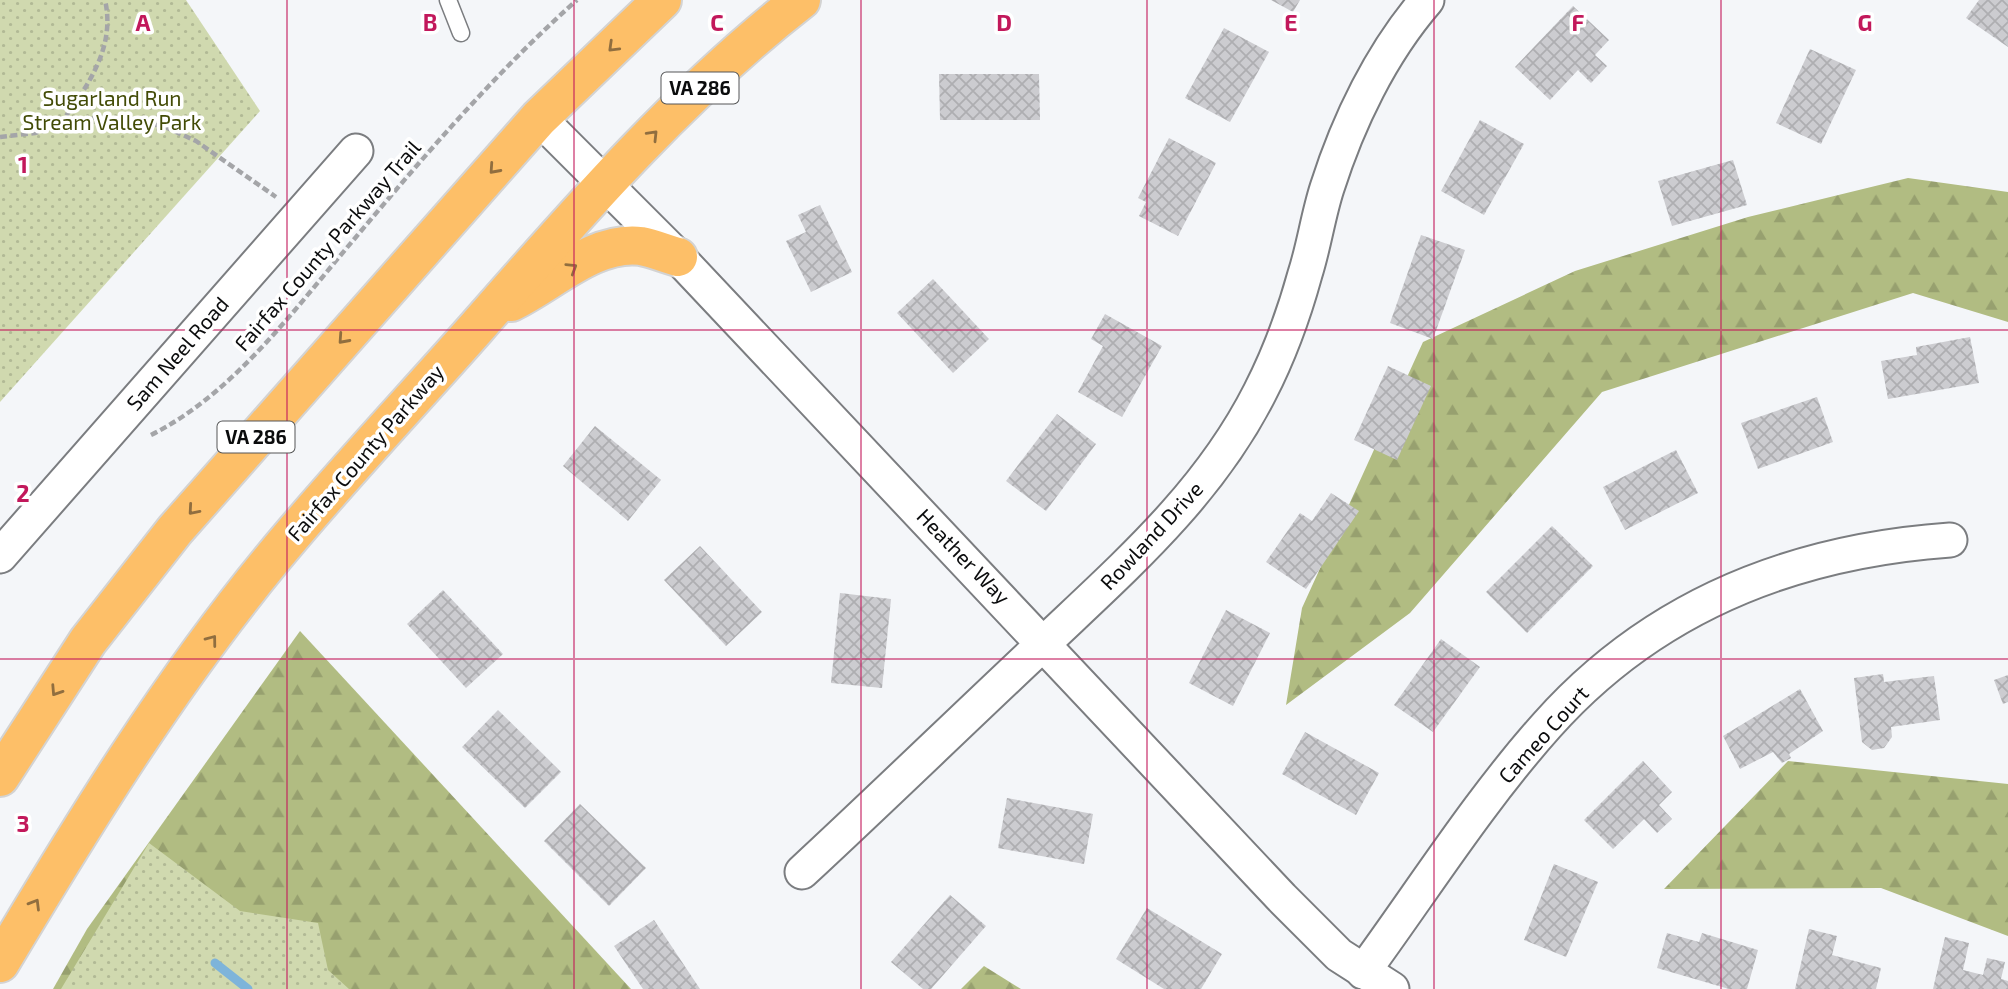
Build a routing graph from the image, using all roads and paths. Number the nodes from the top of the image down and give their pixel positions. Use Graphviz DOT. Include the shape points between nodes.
graph roads {
  1 [pos="105,0"];
  2 [pos="448,0"];
  3 [pos="577,0"];
  4 [pos="662,0"];
  5 [pos="801,0"];
  6 [pos="1427,0"];
  7 [pos="461,33"];
  8 [pos="540,118"];
  9 [pos="60,125"];
  10 [pos="0,137"];
  11 [pos="356,151"];
  12 [pos="606,184"];
  13 [pos="299,215"];
  14 [pos="678,257"];
  15 [pos="490,312"];
  16 [pos="146,438"];
  17 [pos="1950,540"];
  18 [pos="0,556"];
  19 [pos="1044,643"];
  20 [pos="0,777"];
  21 [pos="802,872"];
  22 [pos="0,963"];
  23 [pos="1363,972"];
  24 [pos="1392,989"];
  1 -- 9 [label="path" via="107,40 90,81"];
  2 -- 7 [label="lane"];
  3 -- 16 [label="path, Fairfax County Parkway Trail" via="404,180 248,364 166,428"];
  4 -- 8 [label="highway, VA 286, one-way"];
  12 -- 5 [label="highway, Fairfax County Parkway / VA 286, one-way" via="693,94"];
  6 -- 19 [label="street, Rowland Drive" via="1381,65 1352,122 1326,189 1285,337 1260,393 1180,512"];
  8 -- 12 [label="street, Heather Way"];
  8 -- 20 [label="highway, VA 286, one-way" via="175,530 88,641"];
  9 -- 10 [label="path"];
  9 -- 13 [label="path" via="97,117 163,126 243,171"];
  11 -- 13 [label="street, Sam Neel Road"];
  12 -- 14 [label="street, Heather Way"];
  12 -- 15 [label="highway, Fairfax County Parkway / VA 286"];
  13 -- 18 [label="street, Sam Neel Road"];
  15 -- 14 [label="highway, one-way" via="611,248 641,246"];
  14 -- 19 [label="street, Heather Way"];
  22 -- 15 [label="highway, Fairfax County Parkway / VA 286, one-way" via="87,817 271,560"];
  17 -- 23 [label="street, Cameo Court" via="1892,544 1828,556 1766,576 1706,603 1646,639 1594,679 1547,724"];
  19 -- 21 [label="street, Rowland Drive"];
  19 -- 23 [label="street, Heather Way" via="1282,898 1339,955"];
  23 -- 24 [label="street, Heather Way"];
}
